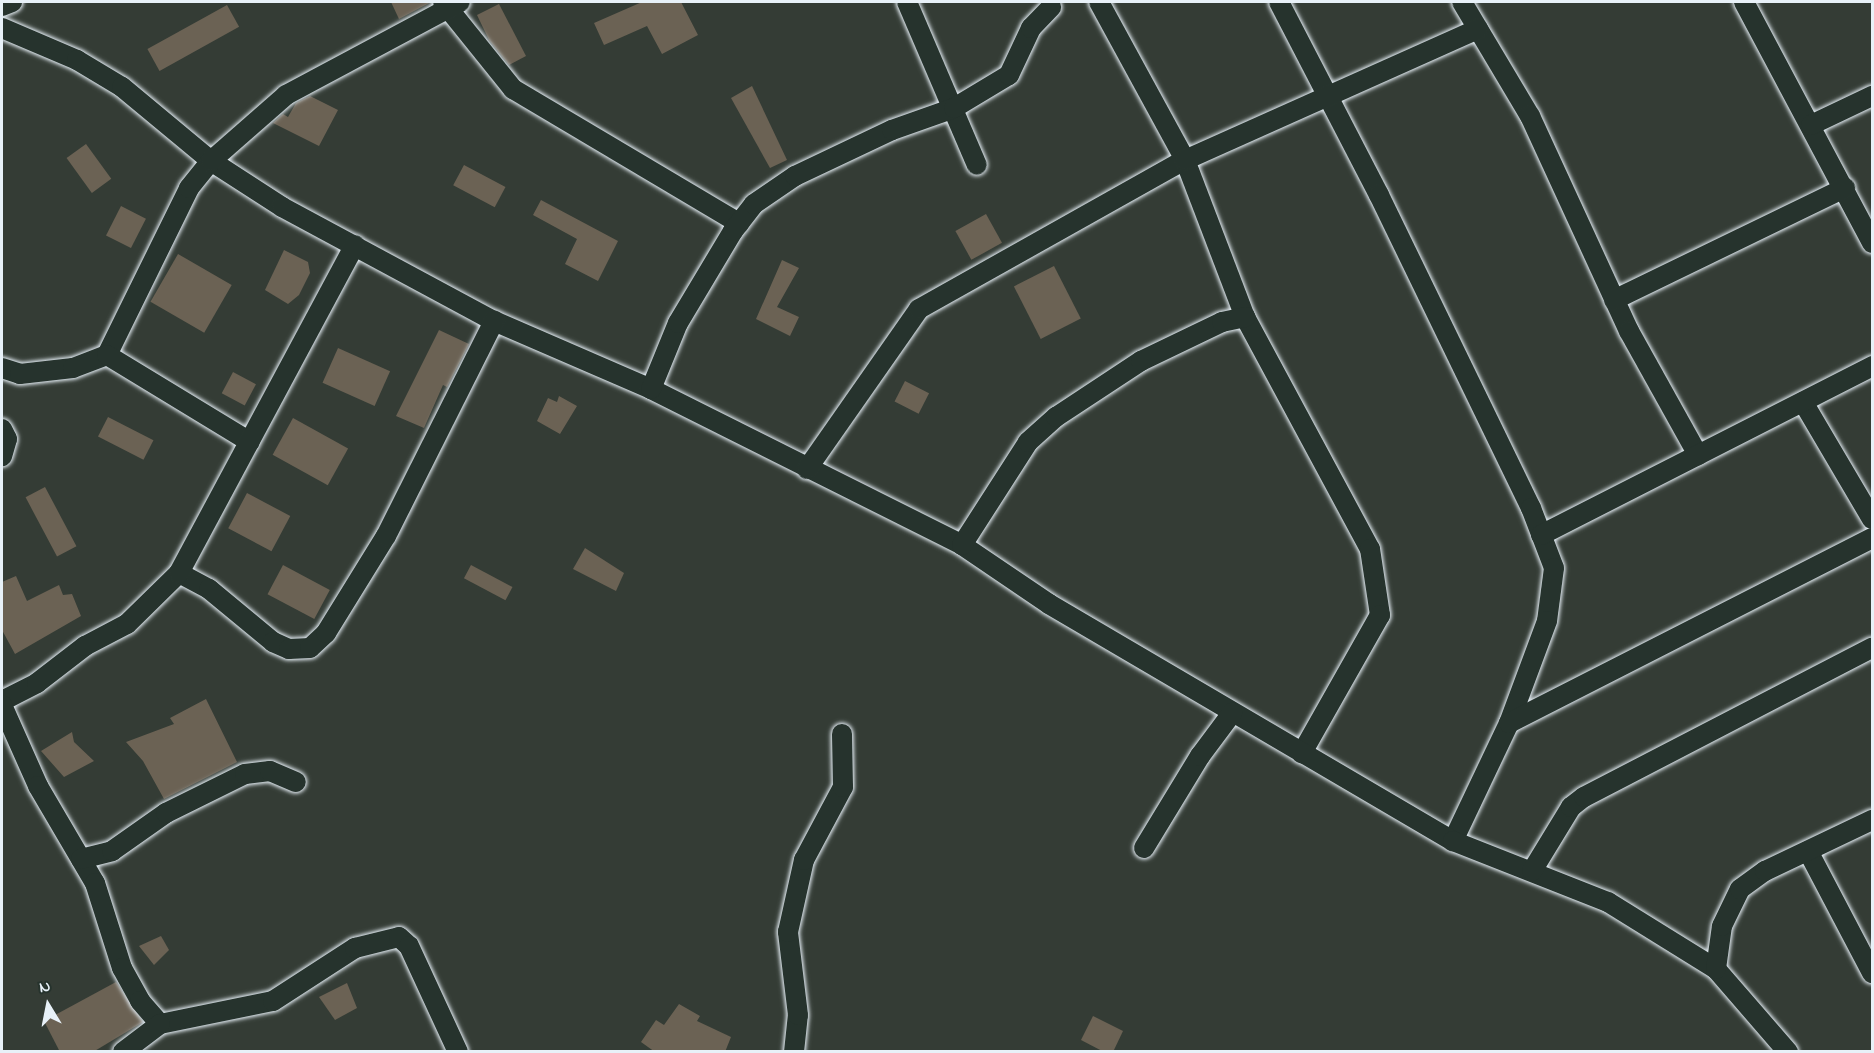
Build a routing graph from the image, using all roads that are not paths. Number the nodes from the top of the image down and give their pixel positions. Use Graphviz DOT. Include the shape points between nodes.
graph roads {
  1 [pos="12,2"];
  2 [pos="907,2"];
  3 [pos="1100,2"];
  4 [pos="1279,2"];
  5 [pos="1462,2"];
  6 [pos="1744,2"];
  7 [pos="450,4"];
  8 [pos="2,6"];
  9 [pos="1051,7"];
  10 [pos="2,28"];
  11 [pos="1478,29"];
  12 [pos="1329,96"];
  13 [pos="1872,96"];
  14 [pos="954,108"];
  15 [pos="1810,125"];
  16 [pos="1185,160"];
  17 [pos="211,161"];
  18 [pos="977,165"];
  19 [pos="1845,188"];
  20 [pos="739,224"];
  21 [pos="1872,243"];
  22 [pos="355,245"];
  23 [pos="1614,300"];
  24 [pos="1245,317"];
  25 [pos="494,321"];
  26 [pos="107,355"];
  27 [pos="1872,366"];
  28 [pos="2,368"];
  29 [pos="651,389"];
  30 [pos="1803,402"];
  31 [pos="2,429"];
  32 [pos="250,442"];
  33 [pos="1698,455"];
  34 [pos="2,456"];
  35 [pos="807,469"];
  36 [pos="1872,519"];
  37 [pos="1541,535"];
  38 [pos="1872,538"];
  39 [pos="962,545"];
  40 [pos="179,573"];
  41 [pos="1872,648"];
  42 [pos="2,701"];
  43 [pos="2,705"];
  44 [pos="1232,713"];
  45 [pos="1509,723"];
  46 [pos="842,734"];
  47 [pos="1302,753"];
  48 [pos="296,782"];
  49 [pos="1872,820"];
  50 [pos="1453,840"];
  51 [pos="1144,849"];
  52 [pos="1808,851"];
  53 [pos="81,859"];
  54 [pos="1532,871"];
  55 [pos="1870,963"];
  56 [pos="1716,969"];
  57 [pos="160,1024"];
  58 [pos="123,1052"];
  59 [pos="458,1052"];
  60 [pos="794,1052"];
  61 [pos="1788,1052"];
  1 -- 8 [label="street"];
  2 -- 14 [label="street"];
  3 -- 16 [label="street"];
  4 -- 12 [label="street"];
  5 -- 11 [label="street"];
  6 -- 15 [label="street"];
  7 -- 17 [label="street" via="286,95"];
  7 -- 20 [label="street" via="513,89"];
  9 -- 14 [label="street" via="1031,28 1014,71"];
  10 -- 17 [label="street" via="77,60 123,87"];
  11 -- 12 [label="street"];
  11 -- 23 [label="street" via="1530,116"];
  12 -- 16 [label="street"];
  12 -- 37 [label="street"];
  13 -- 15 [label="street"];
  14 -- 18 [label="street"];
  14 -- 20 [label="street" via="892,130 795,176 754,204"];
  15 -- 19 [label="street"];
  16 -- 24 [label="street"];
  16 -- 35 [label="street" via="919,309"];
  17 -- 22 [label="street" via="282,207"];
  17 -- 26 [label="street" via="189,188"];
  19 -- 21 [label="street"];
  19 -- 23 [label="street"];
  20 -- 29 [label="street" via="678,323"];
  22 -- 25 [label="street"];
  22 -- 32 [label="street"];
  23 -- 33 [label="street"];
  24 -- 39 [label="street" via="1222,322 1141,361 1056,417 1028,442"];
  24 -- 47 [label="street" via="1370,549 1380,615"];
  25 -- 29 [label="street"];
  25 -- 40 [label="street" via="386,536 326,633 310,648 290,649 273,642 209,589"];
  26 -- 28 [label="street" via="74,368 20,374"];
  26 -- 32 [label="street"];
  27 -- 30 [label="street"];
  29 -- 35 [label="street"];
  30 -- 33 [label="street"];
  30 -- 36 [label="street"];
  31 -- 34 [label="street" via="7,440"];
  32 -- 40 [label="street"];
  33 -- 37 [label="street"];
  35 -- 39 [label="street"];
  37 -- 45 [label="street" via="1554,568 1547,621"];
  38 -- 45 [label="street"];
  39 -- 44 [label="street" via="1049,604"];
  40 -- 42 [label="street" via="127,624 86,645 37,683"];
  41 -- 54 [label="street" via="1584,797 1571,807"];
  43 -- 53 [label="street" via="38,786"];
  44 -- 47 [label="street"];
  44 -- 51 [label="street" via="1200,756"];
  45 -- 50 [label="street"];
  46 -- 60 [label="street" via="843,787 804,860 788,932 798,1014"];
  47 -- 50 [label="street"];
  48 -- 53 [label="street" via="270,771 245,774 166,813 112,851"];
  49 -- 52 [label="street"];
  50 -- 54 [label="street"];
  52 -- 55 [label="street"];
  52 -- 56 [label="street" via="1765,871 1740,889 1722,926"];
  53 -- 57 [label="street" via="95,883 122,968 140,1001"];
  54 -- 56 [label="street" via="1608,902"];
  56 -- 61 [label="street"];
  57 -- 58 [label="street"];
  57 -- 59 [label="street" via="273,1001 355,948 399,937 409,946"];
}
